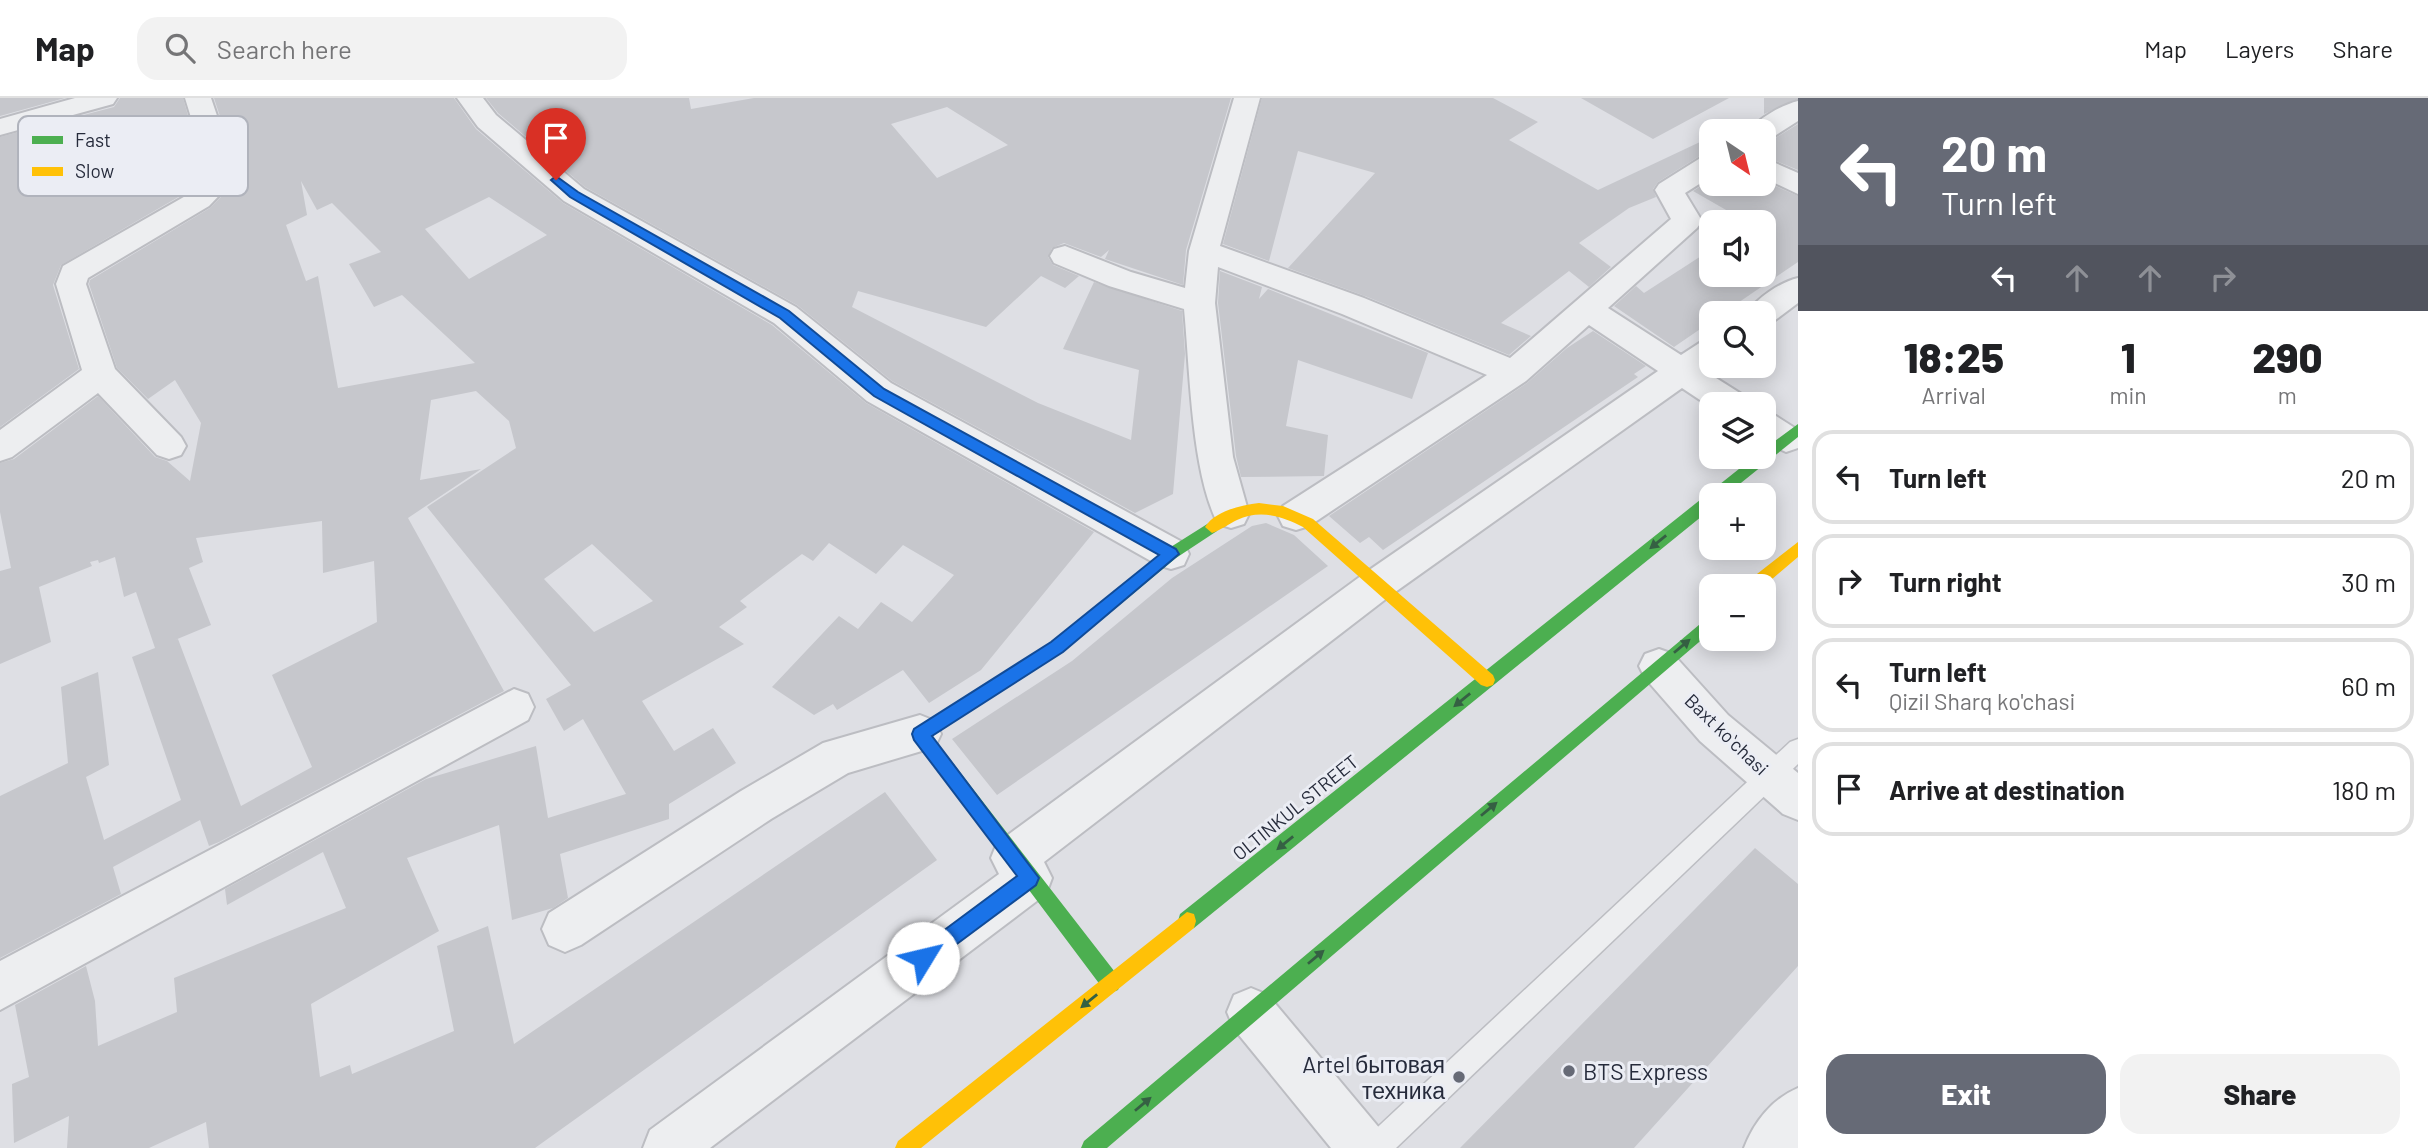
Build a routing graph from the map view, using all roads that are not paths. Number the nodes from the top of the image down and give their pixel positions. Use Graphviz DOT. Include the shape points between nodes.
graph roads {
  1 [pos="104,98"];
  2 [pos="198,98"];
  3 [pos="470,98"];
  4 [pos="1247,98"];
  5 [pos="1798,109"];
  6 [pos="39,116"];
  7 [pos="204,116"];
  8 [pos="18,122"];
  9 [pos="1776,123"];
  10 [pos="0,127"];
  11 [pos="1699,171"];
  12 [pos="1776,173"];
  13 [pos="1798,185"];
  14 [pos="203,196"];
  15 [pos="1204,251"];
  16 [pos="1065,256"];
  17 [pos="1798,288"];
  18 [pos="1199,303"];
  19 [pos="1776,304"];
  20 [pos="1587,309"];
  21 [pos="1699,359"];
  22 [pos="1681,372"];
  23 [pos="1514,373"];
  24 [pos="100,374"];
  25 [pos="1712,392"];
  26 [pos="1782,431"];
  27 [pos="169,446"];
  28 [pos="0,448"];
  29 [pos="1728,483"];
  30 [pos="1699,509"];
  31 [pos="1231,514"];
  32 [pos="1296,516"];
  33 [pos="1798,548"];
  34 [pos="1171,554"];
  35 [pos="1767,574"];
  36 [pos="1378,584"];
  37 [pos="1699,632"];
  38 [pos="1659,666"];
  39 [pos="1487,680"];
  40 [pos="514,707"];
  41 [pos="920,734"];
  42 [pos="1789,775"];
  43 [pos="1021,868"];
  44 [pos="565,929"];
  45 [pos="1111,982"];
  46 [pos="0,987"];
  47 [pos="1251,1012"];
  48 [pos="1798,1114"];
  49 [pos="668,1148"];
  50 [pos="905,1148"];
  51 [pos="1091,1148"];
  52 [pos="1363,1148"];
  53 [pos="1376,1148"];
  54 [pos="1769,1148"];
  1 -- 6 [label="street"];
  2 -- 7 [label="street"];
  3 -- 34 [label="street" via="487,121 574,195 785,315 879,393"];
  4 -- 15 [label="street"];
  5 -- 9 [label="street"];
  8 -- 10 [label="street"];
  11 -- 20 [label="street" via="1669,190 1687,221"];
  12 -- 13 [label="street"];
  14 -- 24 [label="street" via="74,273 71,284"];
  15 -- 18 [label="street"];
  15 -- 23 [label="street" via="1389,320"];
  16 -- 18 [label="street"];
  17 -- 19 [label="street"];
  18 -- 31 [label="street" via="1216,457"];
  20 -- 22 [label="street"];
  20 -- 23 [label="street"];
  21 -- 22 [label="street"];
  22 -- 25 [label="street"];
  22 -- 36 [label="street"];
  23 -- 32 [label="street"];
  24 -- 27 [label="street"];
  24 -- 28 [label="street"];
  26 -- 29 [label="main road"];
  30 -- 39 [label="main road, OLTINKUL STREET, one-way"];
  31 -- 32 [label="main road" via="1266,506"];
  31 -- 34 [label="main road"];
  32 -- 36 [label="main road"];
  33 -- 35 [label="main road"];
  34 -- 41 [label="main road" via="1057,647"];
  36 -- 39 [label="main road"];
  36 -- 43 [label="street"];
  38 -- 37 [label="main road, one-way"];
  38 -- 42 [label="street, Baxt koʻchasi" via="1714,728"];
  47 -- 38 [label="main road, one-way"];
  39 -- 45 [label="main road, OLTINKUL STREET, one-way"];
  40 -- 46 [label="street"];
  41 -- 43 [label="main road"];
  41 -- 44 [label="street" via="838,757 755,805"];
  42 -- 53 [label="lane"];
  43 -- 45 [label="main road"];
  43 -- 49 [label="street"];
  45 -- 50 [label="main road, OLTINKUL STREET, one-way"];
  51 -- 47 [label="main road, one-way"];
  47 -- 52 [label="street"];
  48 -- 54 [label="street"];
}
